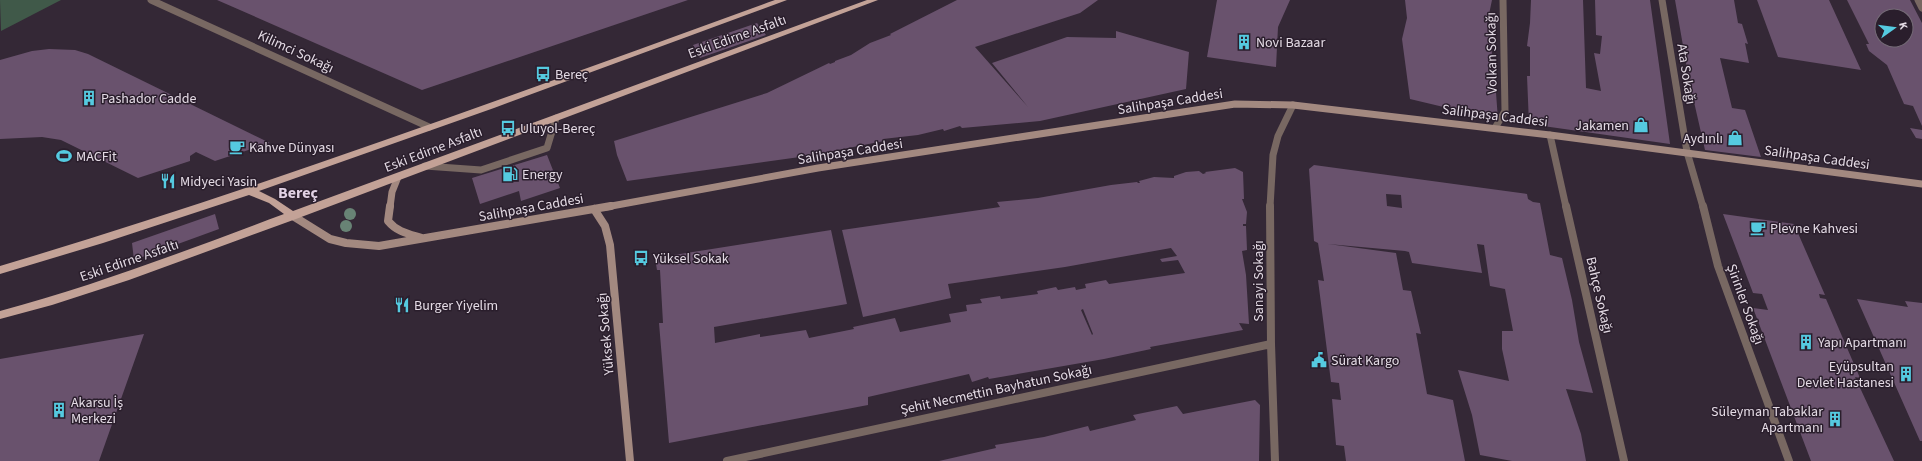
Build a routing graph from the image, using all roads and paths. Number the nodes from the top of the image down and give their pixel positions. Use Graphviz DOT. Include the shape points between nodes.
graph roads {
  1 [pos="151,0"];
  2 [pos="783,0"];
  3 [pos="874,0"];
  4 [pos="1503,0"];
  5 [pos="1662,0"];
  6 [pos="1918,0"];
  7 [pos="1922,8"];
  8 [pos="1293,105"];
  9 [pos="556,118"];
  10 [pos="429,128"];
  11 [pos="1495,128"];
  12 [pos="1550,134"];
  13 [pos="1687,152"];
  14 [pos="425,166"];
  15 [pos="398,177"];
  16 [pos="1922,184"];
  17 [pos="249,191"];
  18 [pos="594,209"];
  19 [pos="294,216"];
  20 [pos="427,239"];
  21 [pos="0,270"];
  22 [pos="0,316"];
  23 [pos="1271,344"];
  24 [pos="630,461"];
  25 [pos="727,461"];
  26 [pos="1275,461"];
  27 [pos="1624,461"];
  28 [pos="1789,461"];
  1 -- 10 [label="street, Kilimci Sokağı"];
  2 -- 10 [label="main road, Eski Edirne Asfaltı"];
  3 -- 9 [label="main road, Eski Edirne Asfaltı"];
  4 -- 11 [label="street, Volkan Sokağı" via="1505,111"];
  5 -- 13 [label="street, Ata Sokağı"];
  6 -- 7 [label="street"];
  8 -- 11 [label="main road, Salihpaşa Caddesi"];
  8 -- 18 [label="main road, Salihpaşa Caddesi" via="1235,104 818,168"];
  8 -- 23 [label="street, Sanayi Sokağı" via="1278,136 1273,155 1270,194"];
  9 -- 14 [label="main road, Eski Edirne Asfaltı"];
  9 -- 14 [label="street" via="547,148 481,170"];
  10 -- 17 [label="main road, Eski Edirne Asfaltı"];
  11 -- 12 [label="main road, Salihpaşa Caddesi"];
  12 -- 13 [label="main road, Salihpaşa Caddesi"];
  12 -- 27 [label="street, Bahçe Sokağı"];
  13 -- 16 [label="main road, Salihpaşa Caddesi"];
  13 -- 28 [label="street, Şirinler Sokağı" via="1718,266"];
  14 -- 15 [label="main road, Eski Edirne Asfaltı"];
  15 -- 19 [label="main road, Eski Edirne Asfaltı"];
  15 -- 20 [label="main road, Salihpaşa Caddesi" via="391,198 388,221 401,232"];
  17 -- 19 [label="main road" via="272,201"];
  17 -- 21 [label="main road, Eski Edirne Asfaltı"];
  18 -- 20 [label="main road, Salihpaşa Caddesi"];
  18 -- 24 [label="main road, Yüksek Sokağı" via="602,219 610,245"];
  19 -- 20 [label="main road, Salihpaşa Caddesi" via="330,239 346,243 379,246"];
  19 -- 22 [label="main road, Eski Edirne Asfaltı" via="117,280"];
  23 -- 25 [label="street, Şehit Necmettin Bayhatun Sokağı"];
  23 -- 26 [label="street, Sanayi Sokağı"];
}
